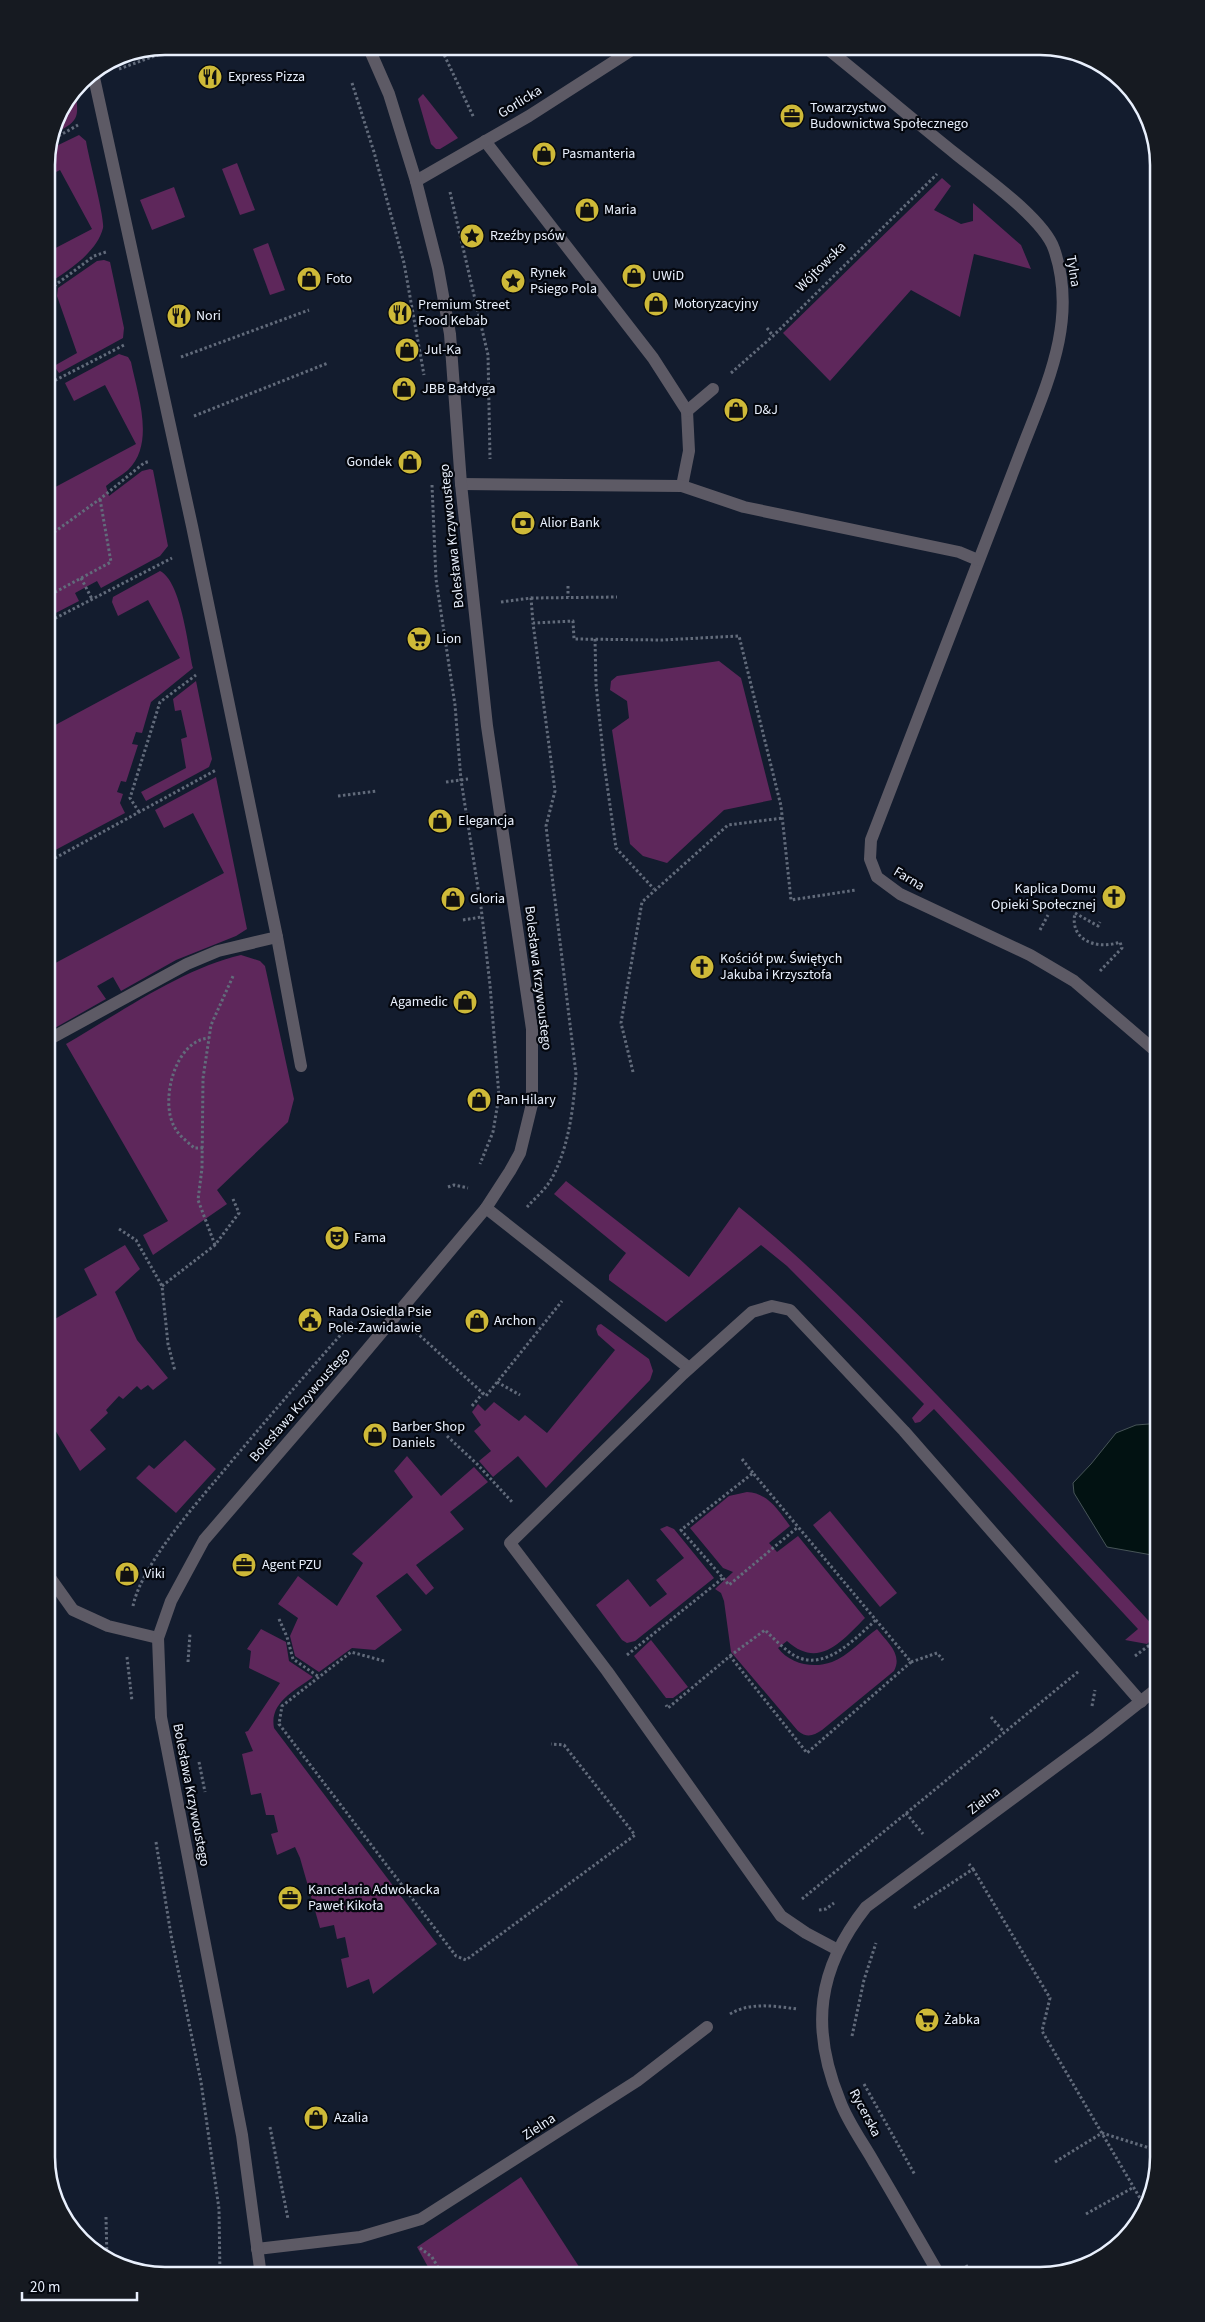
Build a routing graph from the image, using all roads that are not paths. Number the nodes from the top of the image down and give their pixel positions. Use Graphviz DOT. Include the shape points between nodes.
graph roads {
  1 [pos="372,55"];
  2 [pos="624,55"];
  3 [pos="835,55"];
  4 [pos="94,81"];
  5 [pos="485,141"];
  6 [pos="416,181"];
  7 [pos="713,389"];
  8 [pos="687,411"];
  9 [pos="461,484"];
  10 [pos="682,486"];
  11 [pos="978,560"];
  12 [pos="277,936"];
  13 [pos="55,1036"];
  14 [pos="1150,1046"];
  15 [pos="301,1066"];
  16 [pos="486,1208"];
  17 [pos="689,1368"];
  18 [pos="55,1584"];
  19 [pos="158,1638"];
  20 [pos="1150,1694"];
  21 [pos="1141,1702"];
  22 [pos="838,1950"];
  23 [pos="707,2027"];
  24 [pos="257,2248"];
  25 [pos="260,2267"];
  26 [pos="935,2267"];
  1 -- 6 [label="street, Bolesława Krzywoustego" via="389,94"];
  2 -- 5 [label="street, Gorlicka"];
  3 -- 11 [label="street, Tylna" via="1037,223 1054,247 1062,280 1062,324 1049,384"];
  4 -- 12 [label="street"];
  5 -- 6 [label="street, Gorlicka"];
  5 -- 8 [label="street" via="653,358"];
  6 -- 9 [label="street, Bolesława Krzywoustego" via="438,268 450,334"];
  7 -- 8 [label="street"];
  8 -- 10 [label="street" via="689,451"];
  9 -- 10 [label="street"];
  9 -- 16 [label="street, Bolesława Krzywoustego" via="487,726 532,1029 534,1077 528,1129 520,1152"];
  10 -- 11 [label="street" via="744,507 959,552"];
  11 -- 14 [label="street, Farna" via="871,840 870,859 877,877 900,894 1030,955 1074,982"];
  12 -- 13 [label="street" via="218,951 187,964"];
  12 -- 15 [label="street"];
  16 -- 17 [label="street"];
  16 -- 19 [label="street, Bolesława Krzywoustego" via="204,1540 171,1601"];
  17 -- 21 [label="street" via="752,1312 772,1306 790,1310 904,1431"];
  17 -- 22 [label="street" via="510,1543 607,1671 781,1916"];
  18 -- 19 [label="street" via="74,1610 108,1626"];
  19 -- 24 [label="street, Bolesława Krzywoustego" via="161,1717 242,2135"];
  20 -- 21 [label="street, Zielna"];
  21 -- 22 [label="street, Zielna" via="866,1907"];
  22 -- 26 [label="street, Rycerska" via="827,1982 822,2012 825,2060 840,2103"];
  23 -- 24 [label="street, Zielna" via="637,2081 421,2219 360,2237"];
  24 -- 25 [label="street, Bolesława Krzywoustego"];
}
